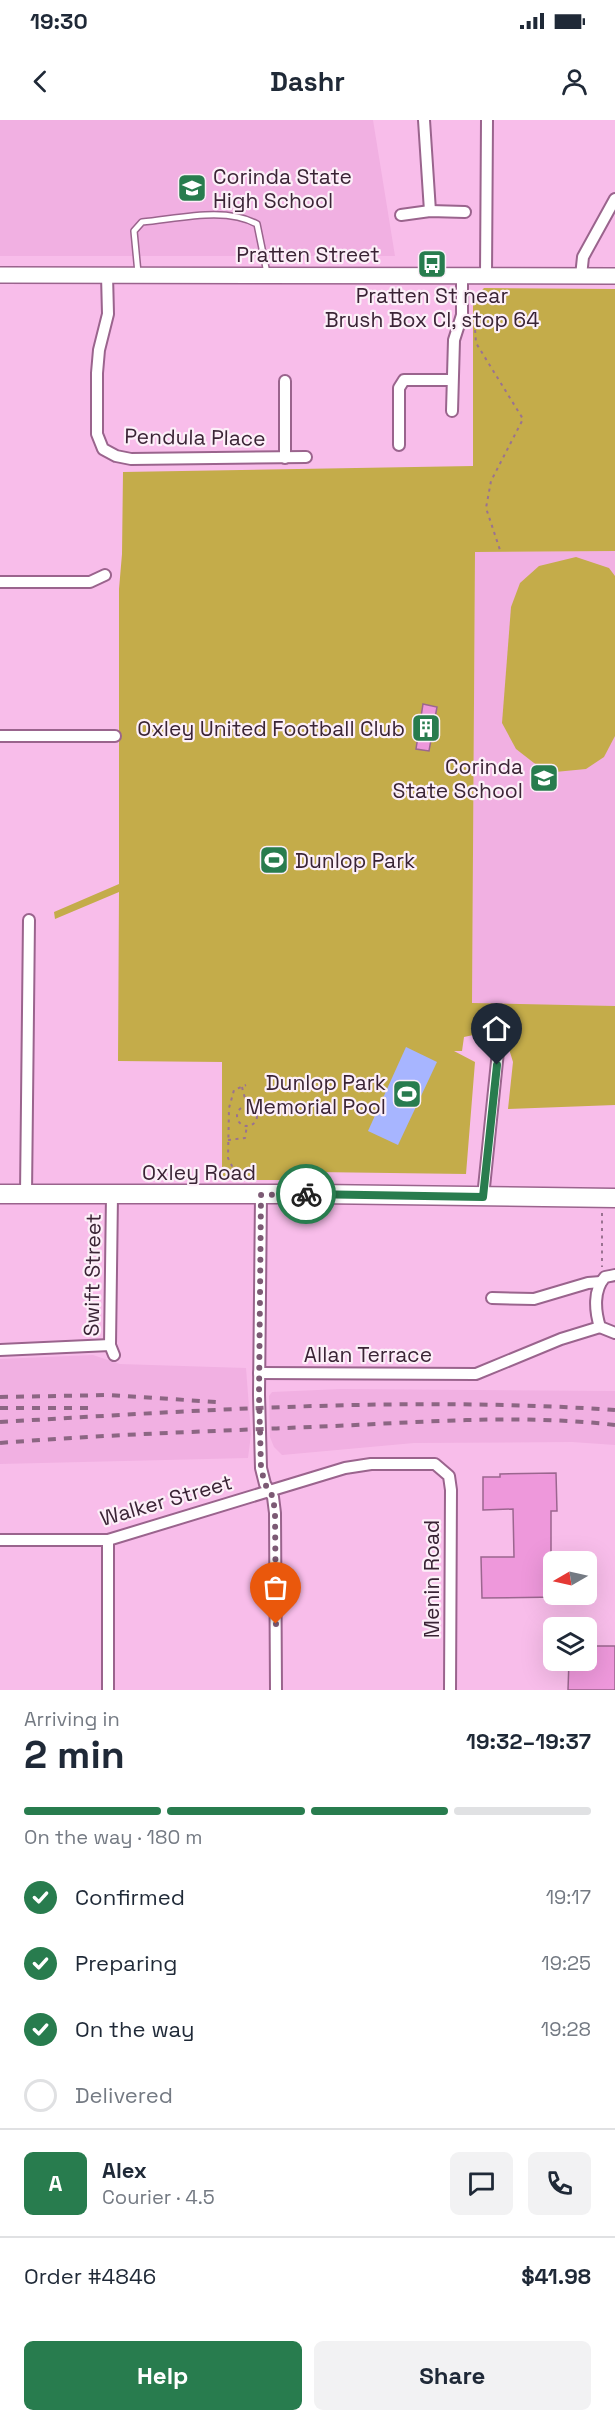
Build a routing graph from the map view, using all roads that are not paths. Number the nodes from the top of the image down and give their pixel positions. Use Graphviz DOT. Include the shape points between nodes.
graph roads {
  1 [pos="424,120"];
  2 [pos="487,120"];
  3 [pos="615,199"];
  4 [pos="430,212"];
  5 [pos="465,212"];
  6 [pos="401,214"];
  7 [pos="0,275"];
  8 [pos="107,275"];
  9 [pos="138,275"];
  10 [pos="267,275"];
  11 [pos="486,275"];
  12 [pos="462,276"];
  13 [pos="581,276"];
  14 [pos="615,276"];
  15 [pos="452,380"];
  16 [pos="285,381"];
  17 [pos="452,411"];
  18 [pos="399,445"];
  19 [pos="306,457"];
  20 [pos="285,458"];
  21 [pos="105,575"];
  22 [pos="0,582"];
  23 [pos="0,736"];
  24 [pos="115,736"];
  25 [pos="29,920"];
  26 [pos="499,1042"];
  27 [pos="0,1194"];
  28 [pos="26,1194"];
  29 [pos="112,1195"];
  30 [pos="261,1195"];
  31 [pos="483,1197"];
  32 [pos="615,1198"];
  33 [pos="607,1278"];
  34 [pos="492,1298"];
  35 [pos="600,1327"];
  36 [pos="615,1333"];
  37 [pos="0,1350"];
  38 [pos="259,1373"];
  39 [pos="445,1470"];
  40 [pos="269,1490"];
  41 [pos="0,1540"];
  42 [pos="108,1540"];
  43 [pos="108,1690"];
  44 [pos="276,1690"];
  45 [pos="450,1690"];
  1 -- 4 [label="street"];
  2 -- 11 [label="street"];
  3 -- 13 [label="street" via="583,257"];
  4 -- 5 [label="street"];
  4 -- 6 [label="street"];
  7 -- 8 [label="street, Pratten Street"];
  8 -- 9 [label="street, Pratten Street"];
  8 -- 20 [label="street, Pendula Place" via="108,314 97,373 97,434 102,449 131,459"];
  9 -- 10 [label="street, Pratten Street"];
  9 -- 10 [label="lane" via="134,231 142,222 216,215 246,218 257,224"];
  10 -- 12 [label="street, Pratten Street"];
  11 -- 12 [label="street, Pratten Street"];
  11 -- 13 [label="street, Pratten Street"];
  12 -- 15 [label="street" via="462,315 454,340"];
  13 -- 14 [label="street, Pratten Street"];
  15 -- 17 [label="street"];
  15 -- 18 [label="street" via="404,380 399,388"];
  16 -- 20 [label="street, Pendula Place"];
  19 -- 20 [label="street, Pendula Place"];
  21 -- 22 [label="street" via="90,582"];
  23 -- 24 [label="street"];
  25 -- 28 [label="street"];
  26 -- 31 [label="street"];
  27 -- 28 [label="main road, Oxley Road"];
  28 -- 29 [label="main road, Oxley Road"];
  29 -- 30 [label="main road, Oxley Road"];
  29 -- 37 [label="street, Swift Street" via="112,1350"];
  30 -- 31 [label="main road, Oxley Road"];
  30 -- 38 [label="street"];
  31 -- 32 [label="main road, Oxley Road"];
  33 -- 34 [label="street" via="534,1299"];
  33 -- 35 [label="street" via="597,1292"];
  35 -- 36 [label="street"];
  35 -- 38 [label="street, Allan Terrace" via="476,1374"];
  38 -- 40 [label="street" via="261,1468"];
  39 -- 40 [label="street, Walker Street" via="435,1464 371,1464"];
  39 -- 45 [label="street, Menin Road" via="451,1490"];
  40 -- 42 [label="street, Walker Street"];
  40 -- 44 [label="street" via="275,1513"];
  41 -- 42 [label="street, Walker Street"];
  42 -- 43 [label="street"];
}
